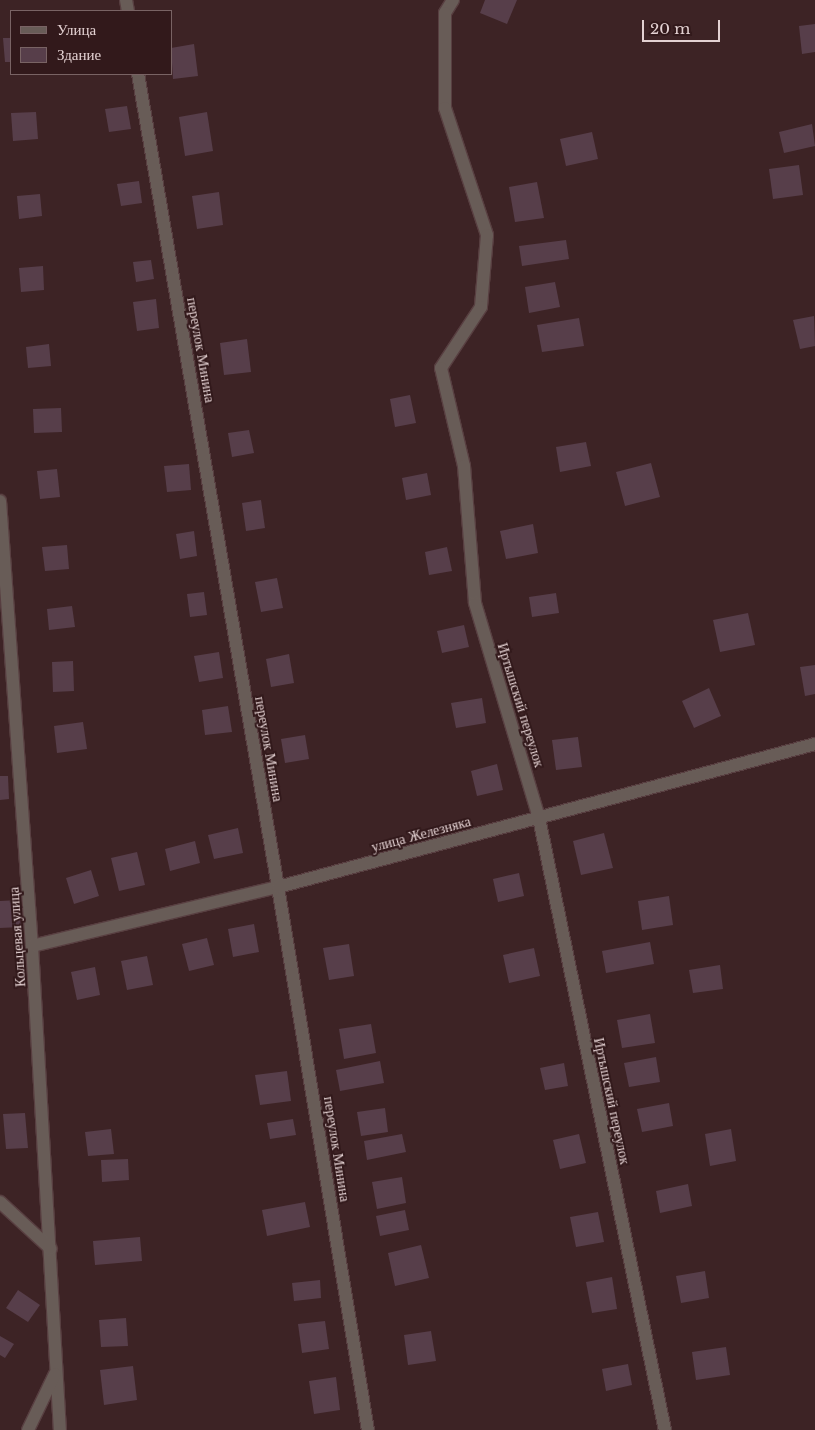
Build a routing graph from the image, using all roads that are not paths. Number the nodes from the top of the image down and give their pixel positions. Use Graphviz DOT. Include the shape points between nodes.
graph roads {
  1 [pos="453,0"];
  2 [pos="138,75"];
  3 [pos="0,501"];
  4 [pos="815,744"];
  5 [pos="539,818"];
  6 [pos="278,887"];
  7 [pos="32,946"];
  8 [pos="0,1202"];
  9 [pos="51,1249"];
  10 [pos="56,1372"];
  11 [pos="28,1430"];
  12 [pos="60,1430"];
  13 [pos="368,1430"];
  14 [pos="665,1430"];
  1 -- 5 [label="street, Иртышский переулок" via="445,13 445,108 487,235 481,307 441,368 464,466 474,603"];
  2 -- 6 [label="street, переулок Минина"];
  3 -- 7 [label="street, Кольцевая улица"];
  4 -- 5 [label="street, улица Железняка"];
  5 -- 6 [label="street, улица Железняка"];
  5 -- 14 [label="street, Иртышский переулок"];
  6 -- 7 [label="street, улица Железняка"];
  6 -- 13 [label="street, переулок Минина"];
  7 -- 9 [label="street, Кольцевая улица"];
  8 -- 9 [label="street"];
  9 -- 10 [label="street, Кольцевая улица"];
  10 -- 11 [label="street, Кольцевая улица"];
  10 -- 12 [label="street, Кольцевая улица"];
}
